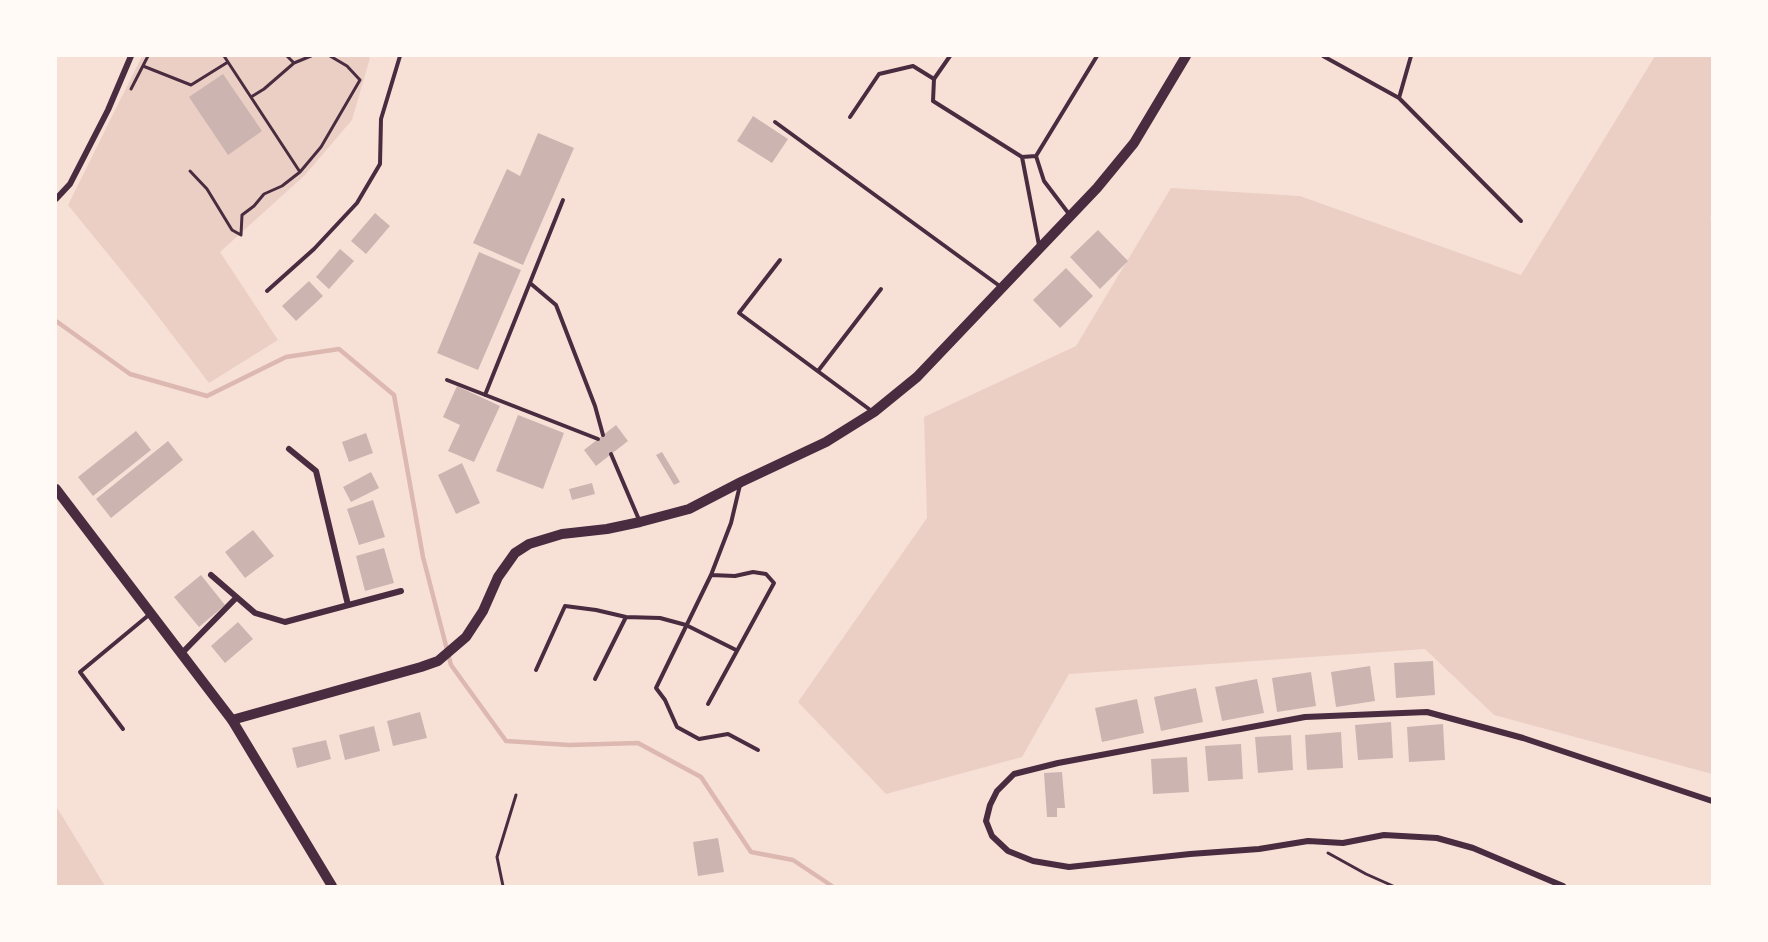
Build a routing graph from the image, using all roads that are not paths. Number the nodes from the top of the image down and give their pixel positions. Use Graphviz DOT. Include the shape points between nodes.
graph roads {
  1 [pos="131,56"];
  2 [pos="400,56"];
  3 [pos="950,56"];
  4 [pos="1097,56"];
  5 [pos="1186,56"];
  6 [pos="1323,56"];
  7 [pos="1411,56"];
  8 [pos="934,79"];
  9 [pos="1399,98"];
  10 [pos="850,117"];
  11 [pos="776,122"];
  12 [pos="1036,156"];
  13 [pos="1022,157"];
  14 [pos="56,199"];
  15 [pos="563,200"];
  16 [pos="1071,216"];
  17 [pos="1521,221"];
  18 [pos="1040,249"];
  19 [pos="780,260"];
  20 [pos="530,283"];
  21 [pos="1001,288"];
  22 [pos="881,289"];
  23 [pos="267,291"];
  24 [pos="818,371"];
  25 [pos="447,380"];
  26 [pos="485,394"];
  27 [pos="874,412"];
  28 [pos="603,435"];
  29 [pos="598,439"];
  30 [pos="289,449"];
  31 [pos="611,454"];
  32 [pos="741,482"];
  33 [pos="56,489"];
  34 [pos="640,522"];
  35 [pos="211,575"];
  36 [pos="711,575"];
  37 [pos="401,591"];
  38 [pos="236,598"];
  39 [pos="348,605"];
  40 [pos="151,613"];
  41 [pos="626,617"];
  42 [pos="686,625"];
  43 [pos="736,650"];
  44 [pos="182,653"];
  45 [pos="536,670"];
  46 [pos="595,679"];
  47 [pos="708,704"];
  48 [pos="232,720"];
  49 [pos="123,729"];
  50 [pos="759,750"];
  51 [pos="1713,801"];
  52 [pos="332,886"];
  53 [pos="1563,886"];
  1 -- 14 [label="street" via="70,183"];
  2 -- 23 [label="lane" via="381,119 380,164 357,203"];
  3 -- 8 [label="lane"];
  4 -- 12 [label="lane"];
  5 -- 16 [label="street" via="1134,143"];
  6 -- 9 [label="lane"];
  7 -- 9 [label="lane"];
  8 -- 10 [label="lane" via="913,66 879,74"];
  8 -- 13 [label="lane" via="933,101"];
  9 -- 17 [label="lane"];
  11 -- 21 [label="lane"];
  12 -- 13 [label="lane"];
  12 -- 16 [label="lane" via="1044,181"];
  13 -- 18 [label="lane"];
  15 -- 20 [label="lane"];
  16 -- 18 [label="street"];
  18 -- 21 [label="street"];
  19 -- 24 [label="lane" via="739,313"];
  20 -- 26 [label="lane"];
  20 -- 28 [label="lane" via="556,305"];
  21 -- 27 [label="street" via="917,377"];
  22 -- 24 [label="lane"];
  24 -- 27 [label="lane"];
  25 -- 26 [label="lane"];
  26 -- 29 [label="lane"];
  27 -- 32 [label="street" via="826,442"];
  30 -- 39 [label="street" via="316,471"];
  31 -- 34 [label="lane"];
  32 -- 34 [label="street" via="688,509"];
  32 -- 36 [label="lane" via="731,523"];
  33 -- 40 [label="street"];
  34 -- 48 [label="street" via="562,534 529,544 515,553 466,638 438,661"];
  35 -- 38 [label="street"];
  36 -- 42 [label="lane"];
  36 -- 43 [label="lane" via="753,572 766,574 774,583"];
  37 -- 39 [label="street"];
  38 -- 39 [label="street" via="255,613 285,622"];
  38 -- 44 [label="street"];
  40 -- 44 [label="street"];
  40 -- 49 [label="lane" via="80,672"];
  41 -- 42 [label="lane" via="660,618"];
  41 -- 45 [label="lane" via="565,606"];
  41 -- 46 [label="lane"];
  42 -- 43 [label="lane"];
  42 -- 50 [label="lane" via="656,688 677,727 699,739 728,734"];
  43 -- 47 [label="lane"];
  44 -- 48 [label="street"];
  48 -- 52 [label="street"];
  51 -- 53 [label="street" via="1523,738 1427,712 1305,717 1014,774 997,791 986,821 992,836 1008,851 1033,861 1069,867 1308,841 1343,843 1384,835 1437,838 1473,848"];
}
